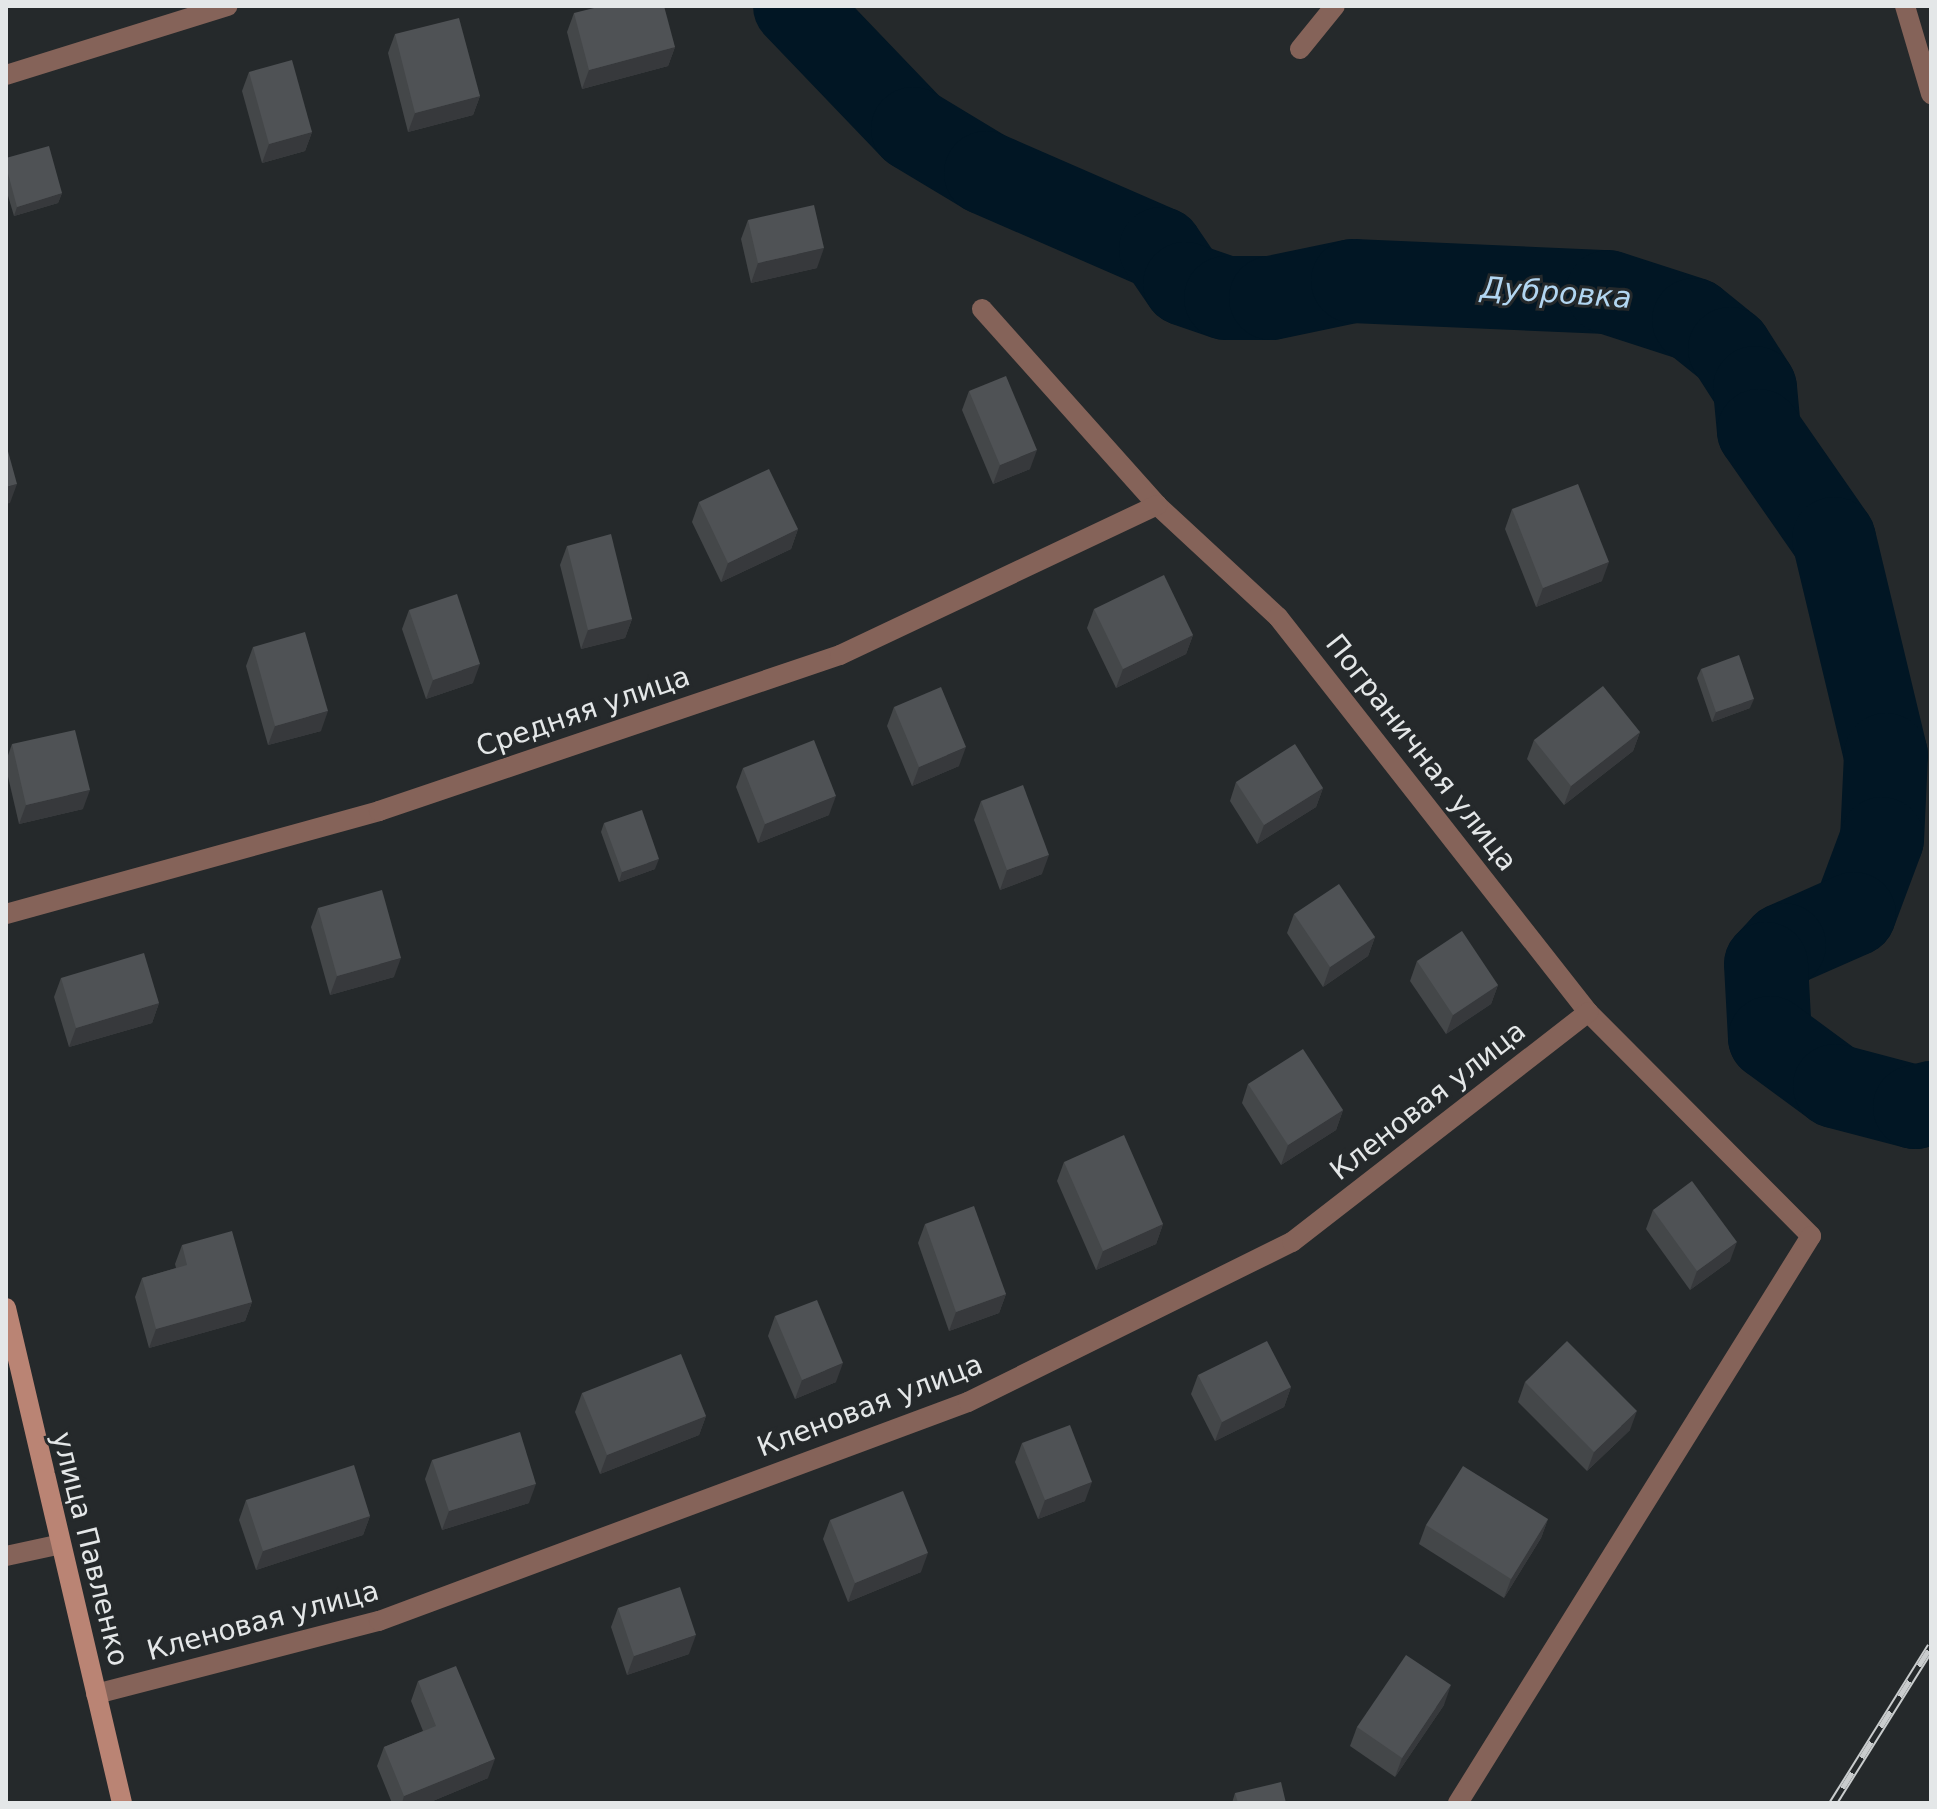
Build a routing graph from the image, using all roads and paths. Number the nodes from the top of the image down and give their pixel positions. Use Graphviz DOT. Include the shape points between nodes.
graph roads {
  1 [pos="228,6"];
  2 [pos="1335,6"];
  3 [pos="1905,6"];
  4 [pos="1300,49"];
  5 [pos="6,75"];
  6 [pos="1931,94"];
  7 [pos="982,309"];
  8 [pos="1157,505"];
  9 [pos="6,914"];
  10 [pos="1588,1012"];
  11 [pos="6,1308"];
  12 [pos="57,1545"];
  13 [pos="6,1556"];
  14 [pos="96,1694"];
  15 [pos="122,1803"];
  16 [pos="1458,1803"];
  1 -- 5 [label="street"];
  2 -- 4 [label="street"];
  3 -- 6 [label="street"];
  7 -- 8 [label="street, Пограничная улица"];
  8 -- 9 [label="street, Средняя улица" via="840,655 379,811"];
  8 -- 10 [label="street, Пограничная улица" via="1278,617"];
  10 -- 14 [label="street, Кленовая улица" via="1292,1242 968,1402 379,1621"];
  10 -- 16 [label="street, Пограничная улица" via="1811,1236"];
  11 -- 12 [label="street, улица Павленко"];
  12 -- 13 [label="street"];
  12 -- 14 [label="street, улица Павленко"];
  14 -- 15 [label="street, улица Павленко"];
}
